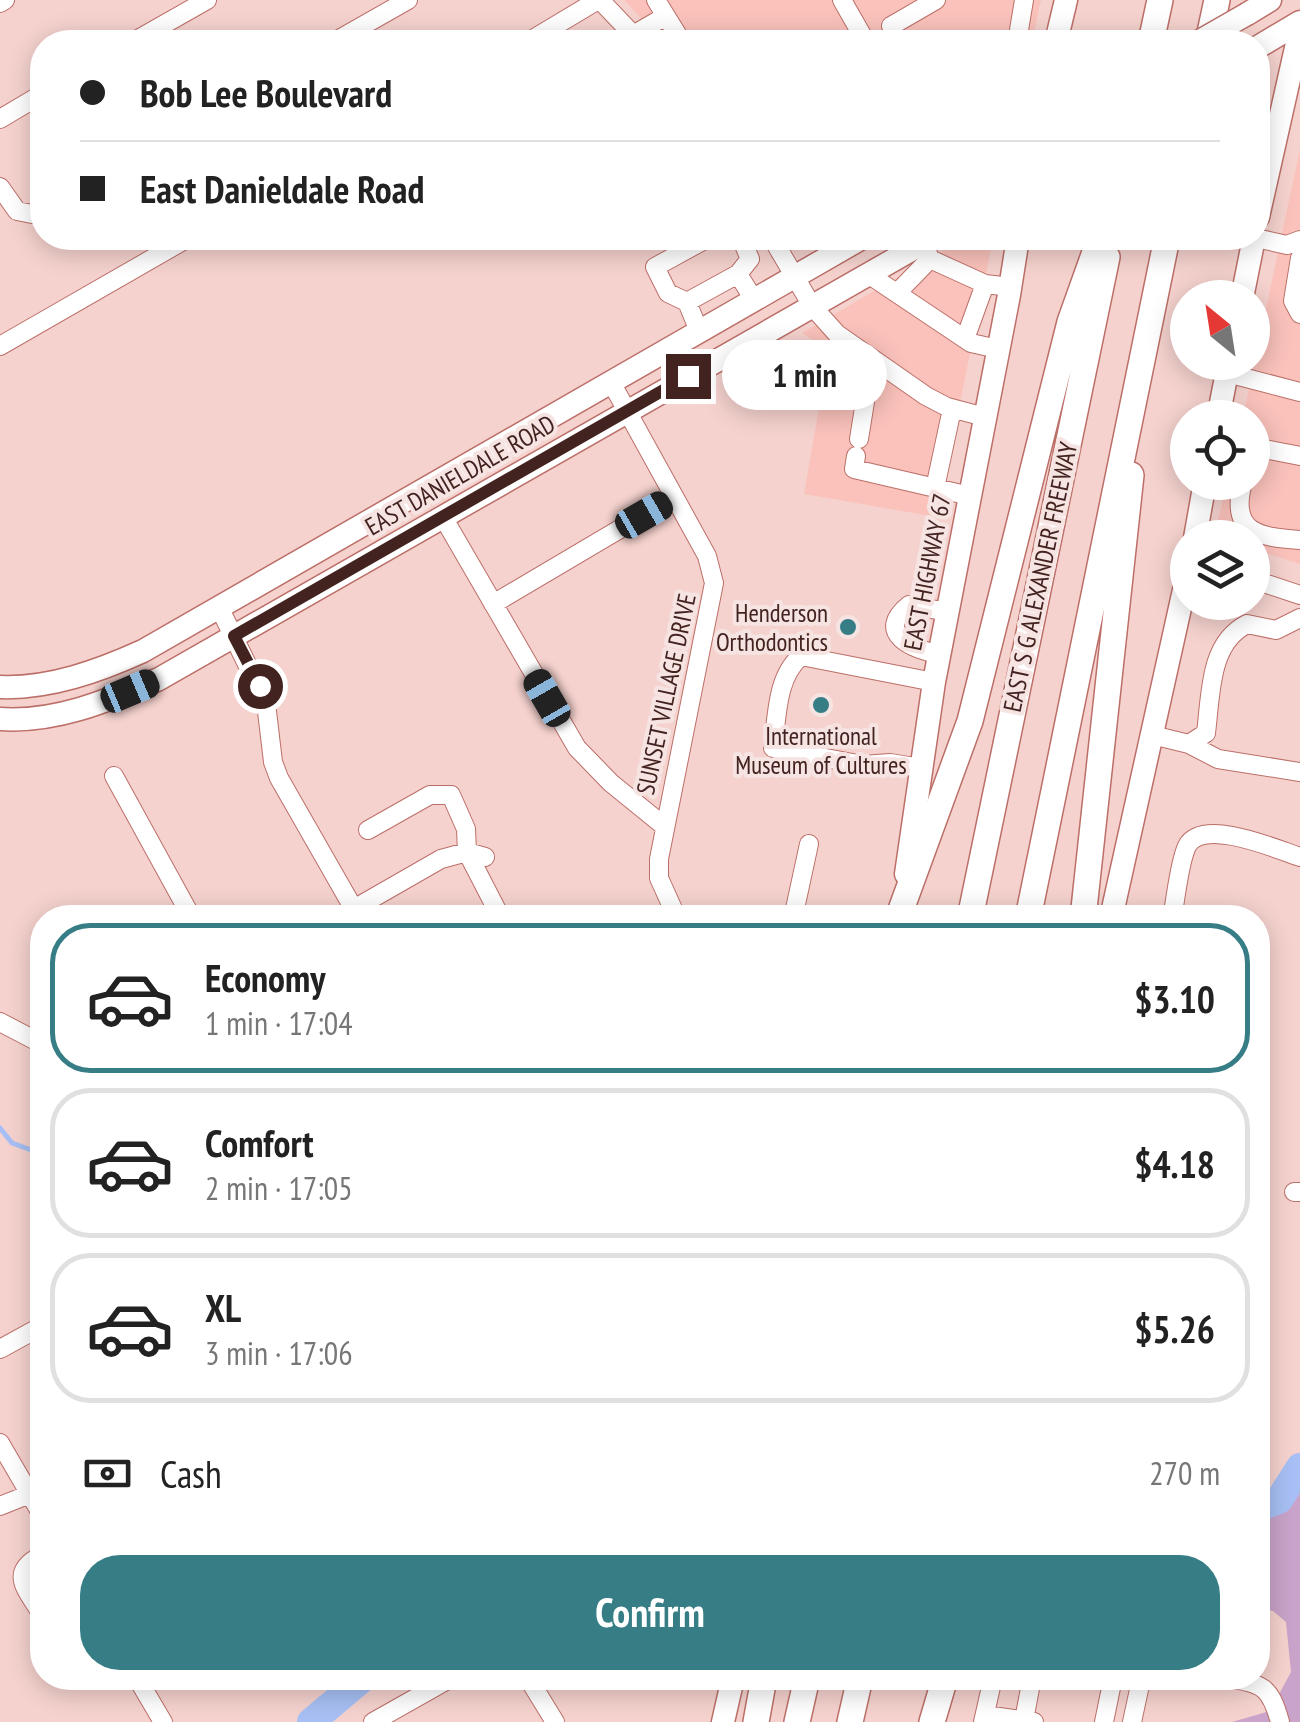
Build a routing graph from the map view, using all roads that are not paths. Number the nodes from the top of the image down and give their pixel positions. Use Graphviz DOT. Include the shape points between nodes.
graph roads {
  1 [pos="207,0"];
  2 [pos="408,0"];
  3 [pos="599,0"];
  4 [pos="936,0"];
  5 [pos="1024,0"];
  6 [pos="1066,0"];
  7 [pos="1160,0"];
  8 [pos="1217,0"];
  9 [pos="1270,0"];
  10 [pos="846,2"];
  11 [pos="661,8"];
  12 [pos="1300,22"];
  13 [pos="154,30"];
  14 [pos="355,30"];
  15 [pos="548,30"];
  16 [pos="627,30"];
  17 [pos="643,30"];
  18 [pos="675,30"];
  19 [pos="860,30"];
  20 [pos="892,30"];
  21 [pos="1019,30"];
  22 [pos="1059,30"];
  23 [pos="1154,30"];
  24 [pos="1211,30"];
  25 [pos="1219,30"];
  26 [pos="1300,30"];
  27 [pos="1270,40"];
  28 [pos="1296,70"];
  29 [pos="30,101"];
  30 [pos="0,118"];
  31 [pos="1270,171"];
  32 [pos="0,187"];
  33 [pos="30,214"];
  34 [pos="1300,240"];
  35 [pos="1270,241"];
  36 [pos="167,250"];
  37 [pos="687,250"];
  38 [pos="746,250"];
  39 [pos="779,250"];
  40 [pos="824,250"];
  41 [pos="881,250"];
  42 [pos="919,250"];
  43 [pos="931,250"];
  44 [pos="1016,250"];
  45 [pos="1096,250"];
  46 [pos="1109,250"];
  47 [pos="1164,250"];
  48 [pos="1252,250"];
  49 [pos="1300,258"];
  50 [pos="871,272"];
  51 [pos="738,274"];
  52 [pos="795,276"];
  53 [pos="1246,280"];
  54 [pos="985,284"];
  55 [pos="1010,287"];
  56 [pos="897,293"];
  57 [pos="754,300"];
  58 [pos="687,302"];
  59 [pos="812,306"];
  60 [pos="1300,314"];
  61 [pos="699,331"];
  62 [pos="1146,337"];
  63 [pos="965,339"];
  64 [pos="0,346"];
  65 [pos="998,349"];
  66 [pos="872,358"];
  67 [pos="1264,380"];
  68 [pos="611,382"];
  69 [pos="1300,392"];
  70 [pos="952,409"];
  71 [pos="628,411"];
  72 [pos="985,418"];
  73 [pos="520,434"];
  74 [pos="1270,450"];
  75 [pos="1300,456"];
  76 [pos="536,463"];
  77 [pos="936,488"];
  78 [pos="970,496"];
  79 [pos="674,497"];
  80 [pos="1240,500"];
  81 [pos="442,517"];
  82 [pos="1300,540"];
  83 [pos="1270,584"];
  84 [pos="1300,595"];
  85 [pos="493,604"];
  86 [pos="220,607"];
  87 [pos="948,612"];
  88 [pos="1300,618"];
  89 [pos="1177,620"];
  90 [pos="234,636"];
  91 [pos="940,654"];
  92 [pos="934,682"];
  93 [pos="0,688"];
  94 [pos="0,719"];
  95 [pos="1152,735"];
  96 [pos="1189,744"];
  97 [pos="922,768"];
  98 [pos="1300,772"];
  99 [pos="114,776"];
  100 [pos="664,826"];
  101 [pos="368,830"];
  102 [pos="809,844"];
  103 [pos="476,855"];
  104 [pos="1300,857"];
  105 [pos="185,905"];
  106 [pos="345,905"];
  107 [pos="364,905"];
  108 [pos="497,905"];
  109 [pos="670,905"];
  110 [pos="796,905"];
  111 [pos="900,905"];
  112 [pos="902,905"];
  113 [pos="973,905"];
  114 [pos="1031,905"];
  115 [pos="1084,905"];
  116 [pos="1114,905"];
  117 [pos="1175,905"];
  118 [pos="0,1022"];
  119 [pos="30,1038"];
  120 [pos="30,1332"];
  121 [pos="0,1348"];
  122 [pos="0,1442"];
  123 [pos="30,1494"];
  124 [pos="0,1506"];
  125 [pos="30,1562"];
  126 [pos="30,1594"];
  127 [pos="144,1690"];
  128 [pos="430,1690"];
  129 [pos="536,1690"];
  130 [pos="730,1690"];
  131 [pos="762,1690"];
  132 [pos="805,1690"];
  133 [pos="857,1690"];
  134 [pos="944,1690"];
  135 [pos="946,1690"];
  136 [pos="991,1690"];
  137 [pos="1031,1690"];
  138 [pos="1111,1690"];
  139 [pos="1139,1690"];
  140 [pos="1264,1690"];
  141 [pos="1278,1716"];
  142 [pos="984,1719"];
  143 [pos="1029,1721"];
  144 [pos="163,1722"];
  145 [pos="373,1722"];
  146 [pos="556,1722"];
  147 [pos="723,1722"];
  148 [pos="756,1722"];
  149 [pos="798,1722"];
  150 [pos="850,1722"];
  151 [pos="932,1722"];
  152 [pos="941,1722"];
  153 [pos="1104,1722"];
  154 [pos="1132,1722"];
  1 -- 13 [label="street"];
  2 -- 14 [label="street"];
  3 -- 15 [label="street"];
  3 -- 16 [label="street"];
  4 -- 20 [label="street"];
  5 -- 21 [label="street"];
  6 -- 22 [label="main road"];
  7 -- 23 [label="highway"];
  8 -- 24 [label="highway"];
  9 -- 25 [label="main road, bridge"];
  10 -- 19 [label="street"];
  11 -- 17 [label="street"];
  11 -- 18 [label="street"];
  12 -- 27 [label="main road"];
  26 -- 28 [label="main road"];
  28 -- 31 [label="main road"];
  29 -- 30 [label="street"];
  32 -- 33 [label="street" via="18,211"];
  34 -- 35 [label="street"];
  36 -- 64 [label="street"];
  37 -- 58 [label="street" via="655,268 668,293"];
  38 -- 51 [label="street" via="750,259"];
  39 -- 52 [label="street"];
  40 -- 52 [label="main road, EAST DANIELDALE ROAD"];
  41 -- 50 [label="main road, EAST DANIELDALE ROAD"];
  42 -- 56 [label="street"];
  43 -- 54 [label="street"];
  44 -- 55 [label="main road, EAST HIGHWAY 67"];
  45 -- 112 [label="highway" via="1070,322 970,721"];
  46 -- 113 [label="highway, EAST S G ALEXANDER FREEWAY"];
  47 -- 62 [label="highway"];
  48 -- 53 [label="main road"];
  49 -- 60 [label="street" via="1293,301"];
  50 -- 56 [label="street"];
  50 -- 59 [label="main road, EAST DANIELDALE ROAD"];
  51 -- 57 [label="street"];
  51 -- 58 [label="street"];
  52 -- 57 [label="main road, EAST DANIELDALE ROAD"];
  52 -- 59 [label="street"];
  54 -- 55 [label="street"];
  54 -- 63 [label="street"];
  55 -- 65 [label="main road, EAST HIGHWAY 67"];
  56 -- 63 [label="street"];
  57 -- 61 [label="main road, EAST DANIELDALE ROAD"];
  58 -- 61 [label="street"];
  59 -- 66 [label="street"];
  59 -- 71 [label="main road, EAST DANIELDALE ROAD"];
  61 -- 68 [label="main road, EAST DANIELDALE ROAD"];
  62 -- 114 [label="highway"];
  62 -- 115 [label="highway"];
  63 -- 65 [label="street"];
  65 -- 72 [label="main road, EAST HIGHWAY 67"];
  66 -- 70 [label="street"];
  66 -- 77 [label="street" via="854,469"];
  67 -- 69 [label="street"];
  68 -- 71 [label="street, SUNSET VILLAGE DRIVE"];
  68 -- 73 [label="main road, EAST DANIELDALE ROAD"];
  70 -- 72 [label="street"];
  70 -- 77 [label="street"];
  71 -- 76 [label="main road, EAST DANIELDALE ROAD"];
  71 -- 79 [label="street, SUNSET VILLAGE DRIVE"];
  72 -- 78 [label="main road, EAST HIGHWAY 67"];
  73 -- 76 [label="main road"];
  73 -- 86 [label="main road, EAST DANIELDALE ROAD"];
  74 -- 75 [label="street"];
  76 -- 81 [label="main road, EAST DANIELDALE ROAD"];
  77 -- 78 [label="street"];
  78 -- 87 [label="main road, EAST HIGHWAY 67"];
  79 -- 85 [label="street"];
  79 -- 100 [label="street, SUNSET VILLAGE DRIVE" via="707,556 714,583"];
  80 -- 82 [label="street" via="1248,528"];
  81 -- 85 [label="street"];
  81 -- 90 [label="main road, EAST DANIELDALE ROAD"];
  83 -- 84 [label="street"];
  85 -- 100 [label="street" via="578,748"];
  86 -- 90 [label="street"];
  86 -- 93 [label="main road, EAST DANIELDALE ROAD" via="106,668"];
  87 -- 91 [label="main road, EAST HIGHWAY 67"];
  87 -- 91 [label="street" via="909,605 898,615 901,642"];
  88 -- 96 [label="street" via="1276,630 1248,624 1230,632 1216,660 1206,732"];
  89 -- 95 [label="main road"];
  90 -- 94 [label="main road, EAST DANIELDALE ROAD" via="102,703"];
  90 -- 106 [label="street" via="266,703 279,778"];
  91 -- 92 [label="main road, EAST HIGHWAY 67"];
  92 -- 97 [label="main road, EAST HIGHWAY 67"];
  92 -- 97 [label="street" via="801,656 784,678 773,748"];
  95 -- 96 [label="street"];
  95 -- 116 [label="main road"];
  96 -- 98 [label="street" via="1218,758"];
  97 -- 111 [label="main road, EAST HIGHWAY 67"];
  99 -- 105 [label="street"];
  100 -- 109 [label="street, SUNSET VILLAGE DRIVE" via="659,878"];
  101 -- 103 [label="street" via="440,792 451,795"];
  102 -- 110 [label="street"];
  103 -- 107 [label="street" via="423,867"];
  103 -- 108 [label="street"];
  104 -- 117 [label="street" via="1220,833 1198,835 1188,846"];
  118 -- 119 [label="street"];
  120 -- 121 [label="street"];
  122 -- 123 [label="street"];
  123 -- 124 [label="street"];
  125 -- 126 [label="street" via="22,1580"];
  127 -- 144 [label="street"];
  128 -- 145 [label="street"];
  129 -- 146 [label="street"];
  130 -- 147 [label="main road"];
  131 -- 148 [label="highway"];
  132 -- 149 [label="highway"];
  133 -- 150 [label="highway"];
  134 -- 151 [label="highway"];
  135 -- 152 [label="main road"];
  136 -- 142 [label="street"];
  137 -- 143 [label="street"];
  138 -- 153 [label="street"];
  139 -- 154 [label="street"];
  140 -- 141 [label="street"];
  142 -- 143 [label="street"];
}
